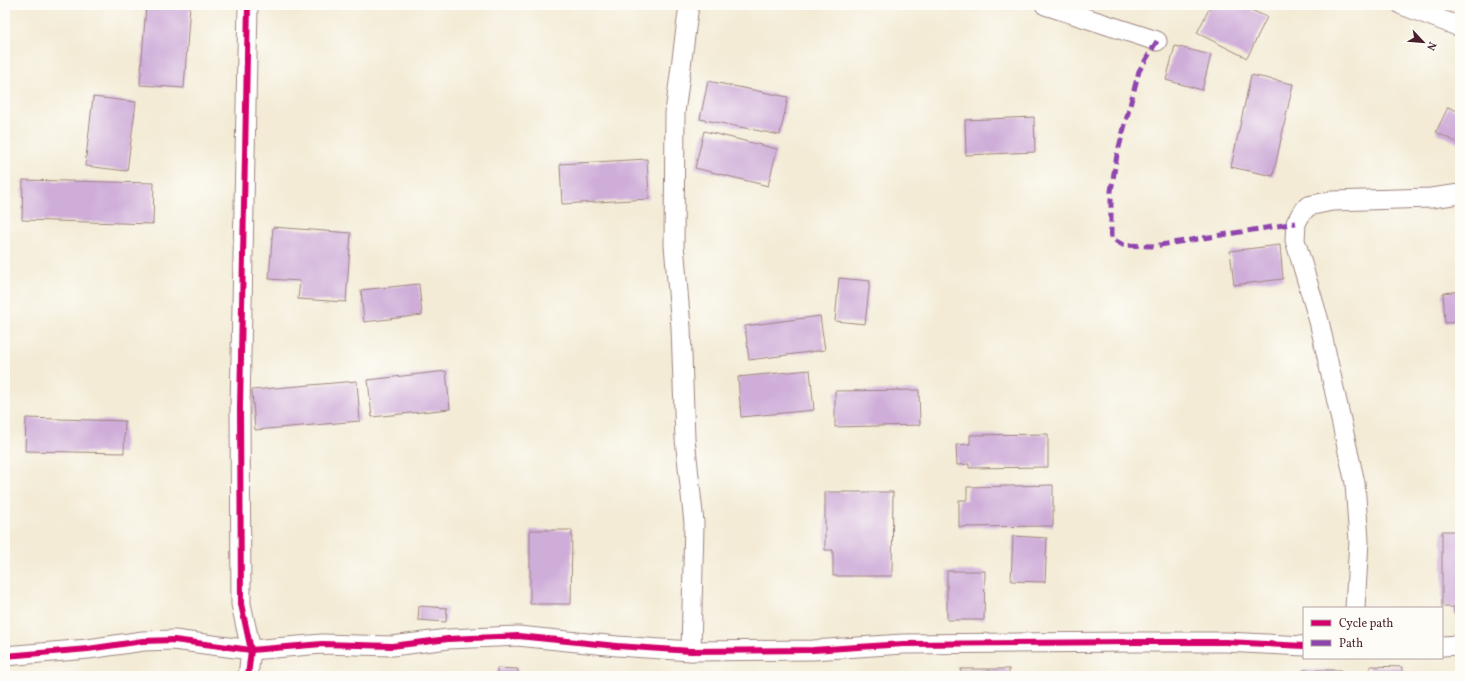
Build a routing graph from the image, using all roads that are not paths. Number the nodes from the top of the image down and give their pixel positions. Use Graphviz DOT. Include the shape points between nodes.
graph roads {
  1 [pos="248,5"];
  2 [pos="689,5"];
  3 [pos="1045,5"];
  4 [pos="1402,5"];
  5 [pos="1460,27"];
  6 [pos="1157,41"];
  7 [pos="1460,194"];
  8 [pos="1355,607"];
  9 [pos="1460,645"];
  10 [pos="1303,646"];
  11 [pos="1443,646"];
  12 [pos="250,650"];
  13 [pos="691,651"];
  14 [pos="5,656"];
  15 [pos="248,676"];
  1 -- 12 [label="street" via="242,205 240,415 241,604"];
  2 -- 13 [label="street" via="675,113 674,245 681,327 685,439 694,523"];
  3 -- 6 [label="street"];
  4 -- 5 [label="street"];
  7 -- 8 [label="street" via="1431,198 1332,201 1308,206 1296,223 1295,240 1319,321 1355,483 1358,541"];
  9 -- 11 [label="street"];
  10 -- 13 [label="street" via="1226,642 1142,642 902,644 813,650"];
  12 -- 13 [label="street" via="322,644 392,646 448,639 518,636"];
  12 -- 14 [label="street" via="174,640"];
  12 -- 15 [label="street"];
}
